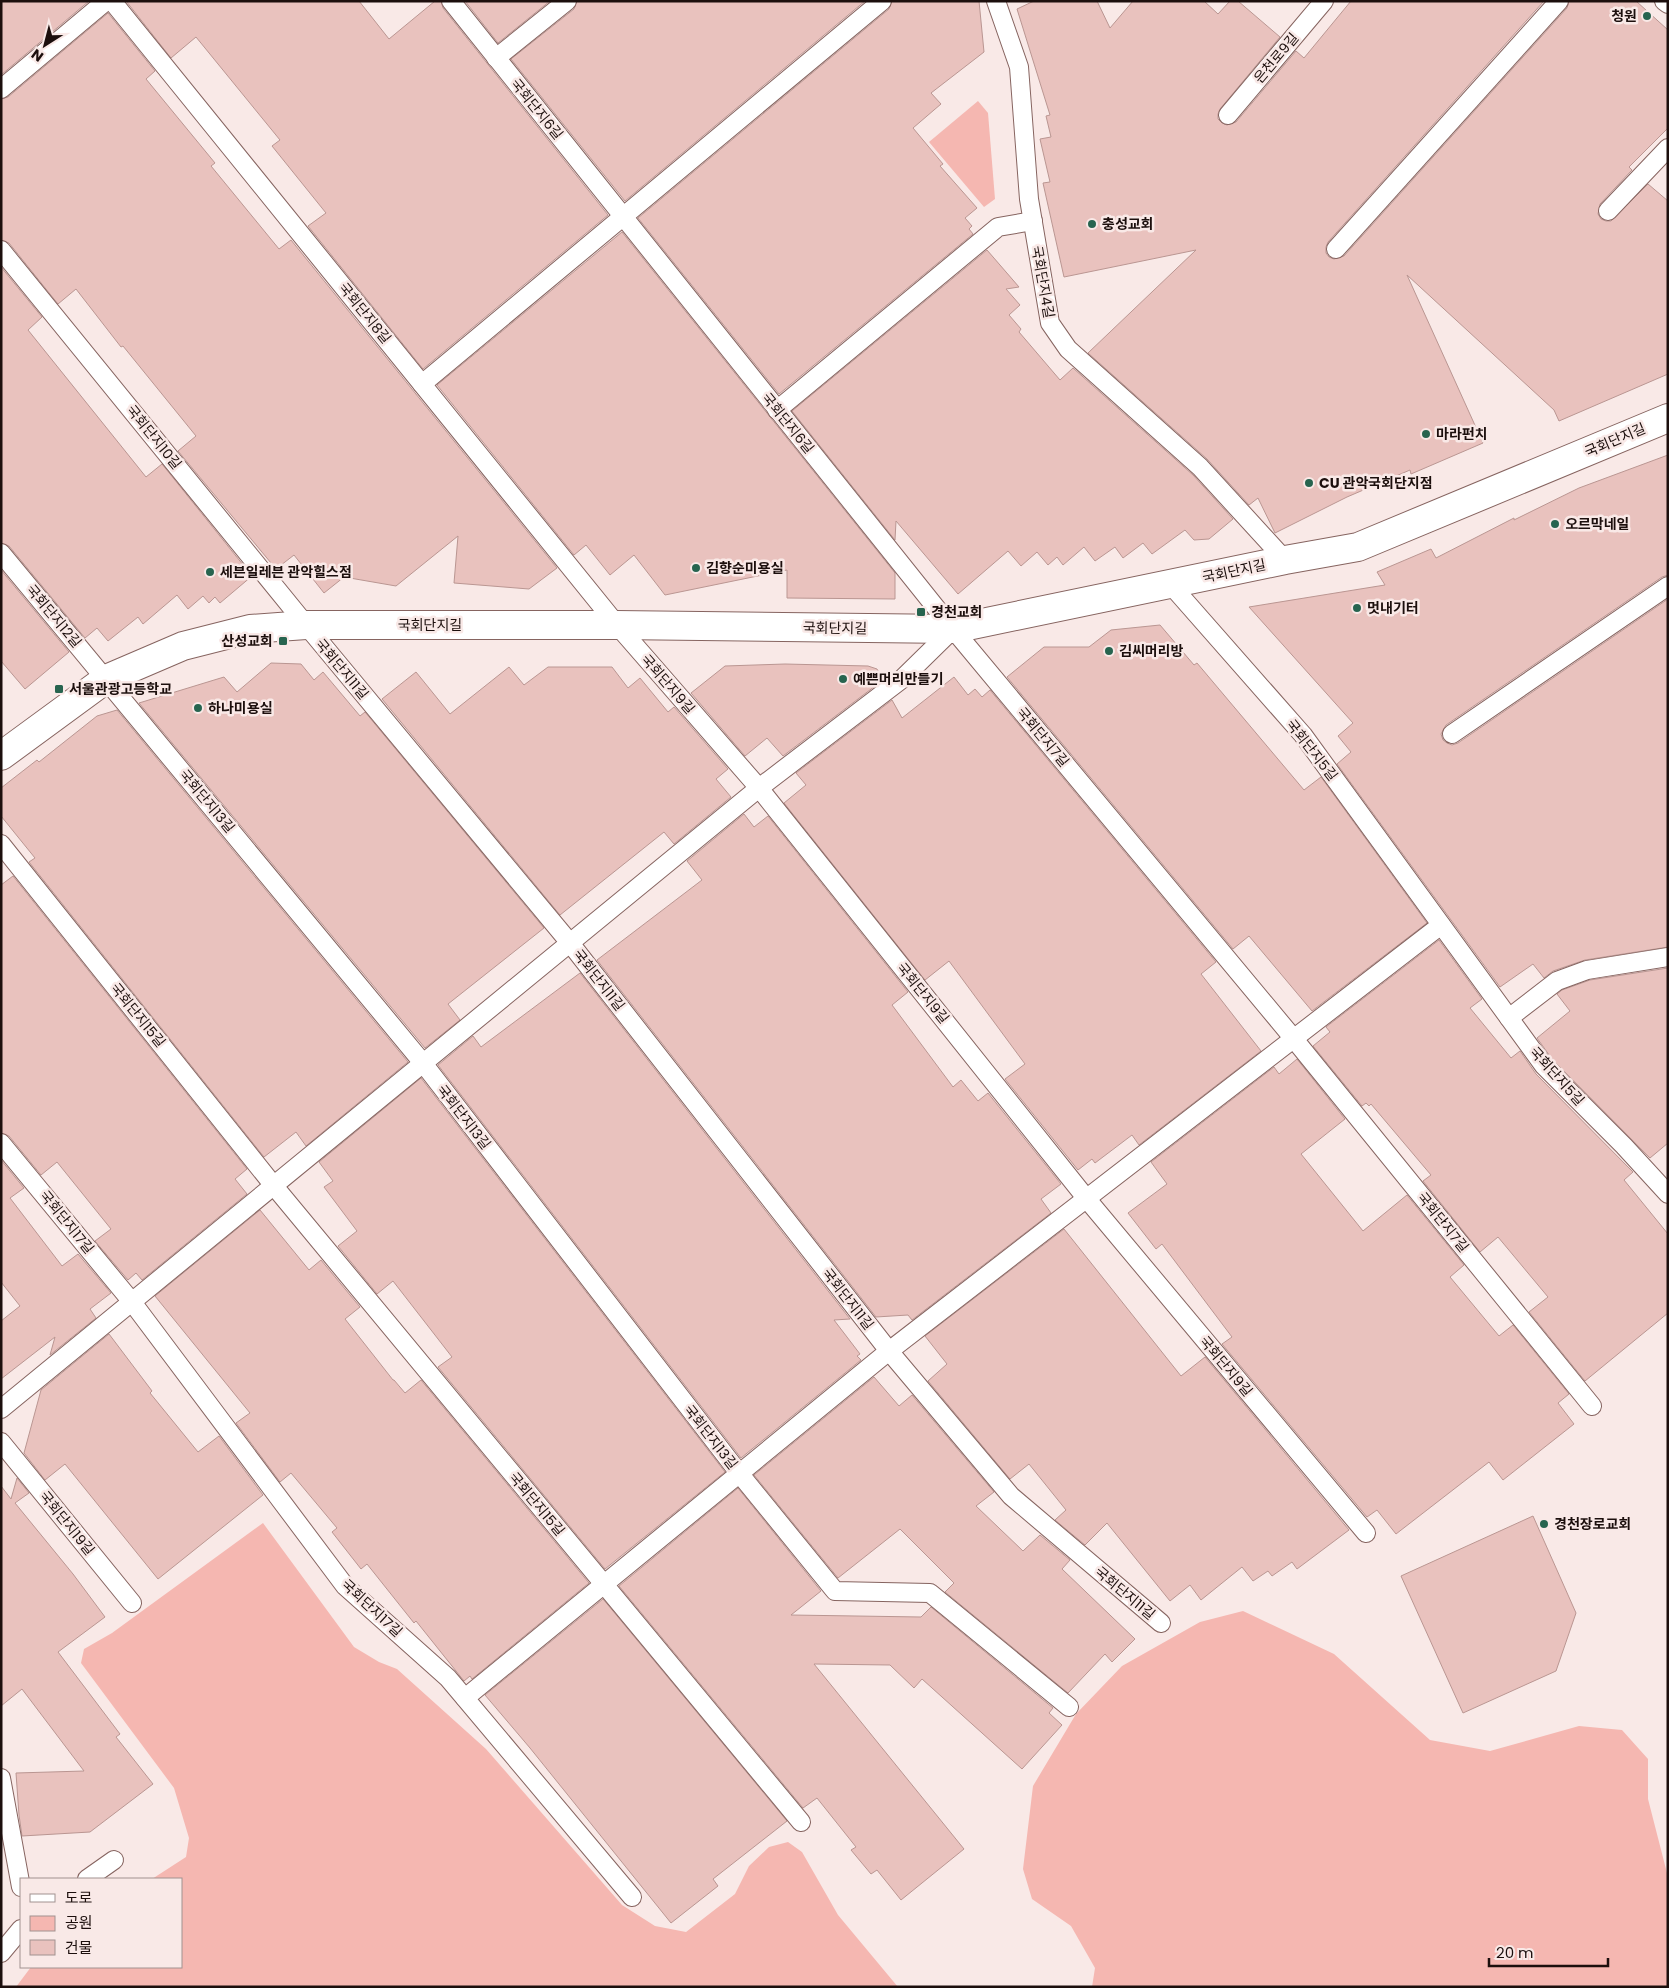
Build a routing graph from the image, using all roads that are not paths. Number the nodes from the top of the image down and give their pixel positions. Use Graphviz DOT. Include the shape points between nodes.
graph roads {
  1 [pos="106,1"];
  2 [pos="112,1"];
  3 [pos="451,1"];
  4 [pos="566,1"];
  5 [pos="882,1"];
  6 [pos="996,1"];
  7 [pos="1324,1"];
  8 [pos="1559,1"];
  9 [pos="1664,1"];
  10 [pos="1668,4"];
  11 [pos="496,58"];
  12 [pos="1,89"];
  13 [pos="1228,115"];
  14 [pos="1668,148"];
  15 [pos="1608,211"];
  16 [pos="623,217"];
  17 [pos="1033,221"];
  18 [pos="1336,249"];
  19 [pos="1,250"];
  20 [pos="422,384"];
  21 [pos="778,410"];
  22 [pos="1668,418"];
  23 [pos="1,553"];
  24 [pos="1285,560"];
  25 [pos="1170,585"];
  26 [pos="1668,586"];
  27 [pos="306,625"];
  28 [pos="617,625"];
  29 [pos="953,629"];
  30 [pos="106,678"];
  31 [pos="1452,734"];
  32 [pos="1,756"];
  33 [pos="759,788"];
  34 [pos="1,844"];
  35 [pos="1441,925"];
  36 [pos="570,943"];
  37 [pos="1668,957"];
  38 [pos="1509,1018"];
  39 [pos="1294,1039"];
  40 [pos="423,1063"];
  41 [pos="1,1143"];
  42 [pos="274,1186"];
  43 [pos="1668,1194"];
  44 [pos="1086,1198"];
  45 [pos="132,1302"];
  46 [pos="890,1351"];
  47 [pos="1592,1406"];
  48 [pos="1,1409"];
  49 [pos="1,1442"];
  50 [pos="739,1473"];
  51 [pos="1366,1533"];
  52 [pos="604,1584"];
  53 [pos="132,1603"];
  54 [pos="1161,1623"];
  55 [pos="465,1698"];
  56 [pos="1069,1708"];
  57 [pos="1,1778"];
  58 [pos="801,1822"];
  59 [pos="114,1860"];
  60 [pos="88,1878"];
  61 [pos="20,1882"];
  62 [pos="632,1897"];
  63 [pos="20,1930"];
  64 [pos="1,1953"];
  1 -- 12 [label="lane"];
  2 -- 20 [label="lane, 국회단지8길"];
  3 -- 11 [label="lane, 국회단지6길"];
  4 -- 11 [label="lane"];
  5 -- 16 [label="lane"];
  6 -- 17 [label="lane, 국회단지4길" via="1019,67"];
  7 -- 13 [label="lane, 은천로9길"];
  8 -- 18 [label="lane"];
  9 -- 10 [label="lane"];
  11 -- 16 [label="lane, 국회단지6길"];
  14 -- 15 [label="lane"];
  16 -- 20 [label="lane"];
  16 -- 21 [label="lane, 국회단지6길"];
  17 -- 21 [label="lane" via="998,228"];
  17 -- 24 [label="lane, 국회단지4길" via="1050,323 1068,349 1200,467"];
  19 -- 27 [label="lane, 국회단지10길"];
  20 -- 28 [label="lane, 국회단지8길"];
  21 -- 29 [label="lane, 국회단지6길"];
  22 -- 24 [label="street, 국회단지길" via="1358,547"];
  23 -- 30 [label="lane, 국회단지12길"];
  24 -- 25 [label="street, 국회단지길"];
  25 -- 29 [label="street, 국회단지길"];
  25 -- 35 [label="lane, 국회단지5길" via="1303,736"];
  26 -- 31 [label="lane"];
  27 -- 28 [label="street, 국회단지길"];
  27 -- 30 [label="street, 국회단지길" via="250,630 183,646"];
  27 -- 36 [label="lane, 국회단지11길"];
  28 -- 29 [label="street, 국회단지길"];
  28 -- 33 [label="lane, 국회단지9길"];
  29 -- 33 [label="lane" via="902,679"];
  29 -- 39 [label="lane, 국회단지7길"];
  30 -- 32 [label="street, 국회단지길"];
  30 -- 40 [label="lane, 국회단지13길"];
  33 -- 36 [label="lane"];
  33 -- 44 [label="lane, 국회단지9길"];
  34 -- 42 [label="lane, 국회단지15길"];
  35 -- 38 [label="lane, 국회단지5길"];
  35 -- 39 [label="lane"];
  36 -- 40 [label="lane, 국회단지11길"];
  36 -- 46 [label="lane, 국회단지11길"];
  37 -- 38 [label="lane" via="1587,970 1557,981"];
  38 -- 43 [label="lane, 국회단지5길" via="1544,1066"];
  39 -- 44 [label="lane"];
  39 -- 47 [label="lane, 국회단지7길"];
  40 -- 42 [label="lane"];
  40 -- 50 [label="lane, 국회단지13길"];
  41 -- 45 [label="lane, 국회단지17길"];
  42 -- 45 [label="lane"];
  42 -- 52 [label="lane, 국회단지15길"];
  44 -- 46 [label="lane"];
  44 -- 51 [label="lane, 국회단지9길"];
  45 -- 48 [label="lane"];
  45 -- 55 [label="lane, 국회단지17길" via="345,1586 448,1678"];
  46 -- 50 [label="lane"];
  46 -- 54 [label="lane, 국회단지11길" via="1011,1496"];
  49 -- 53 [label="lane, 국회단지19길"];
  50 -- 52 [label="lane"];
  50 -- 56 [label="lane, 국회단지13길" via="835,1590 930,1593"];
  52 -- 55 [label="lane"];
  52 -- 58 [label="lane, 국회단지15길"];
  55 -- 62 [label="lane, 국회단지17길"];
  57 -- 61 [label="lane"];
  59 -- 60 [label="lane"];
  63 -- 64 [label="lane"];
}
